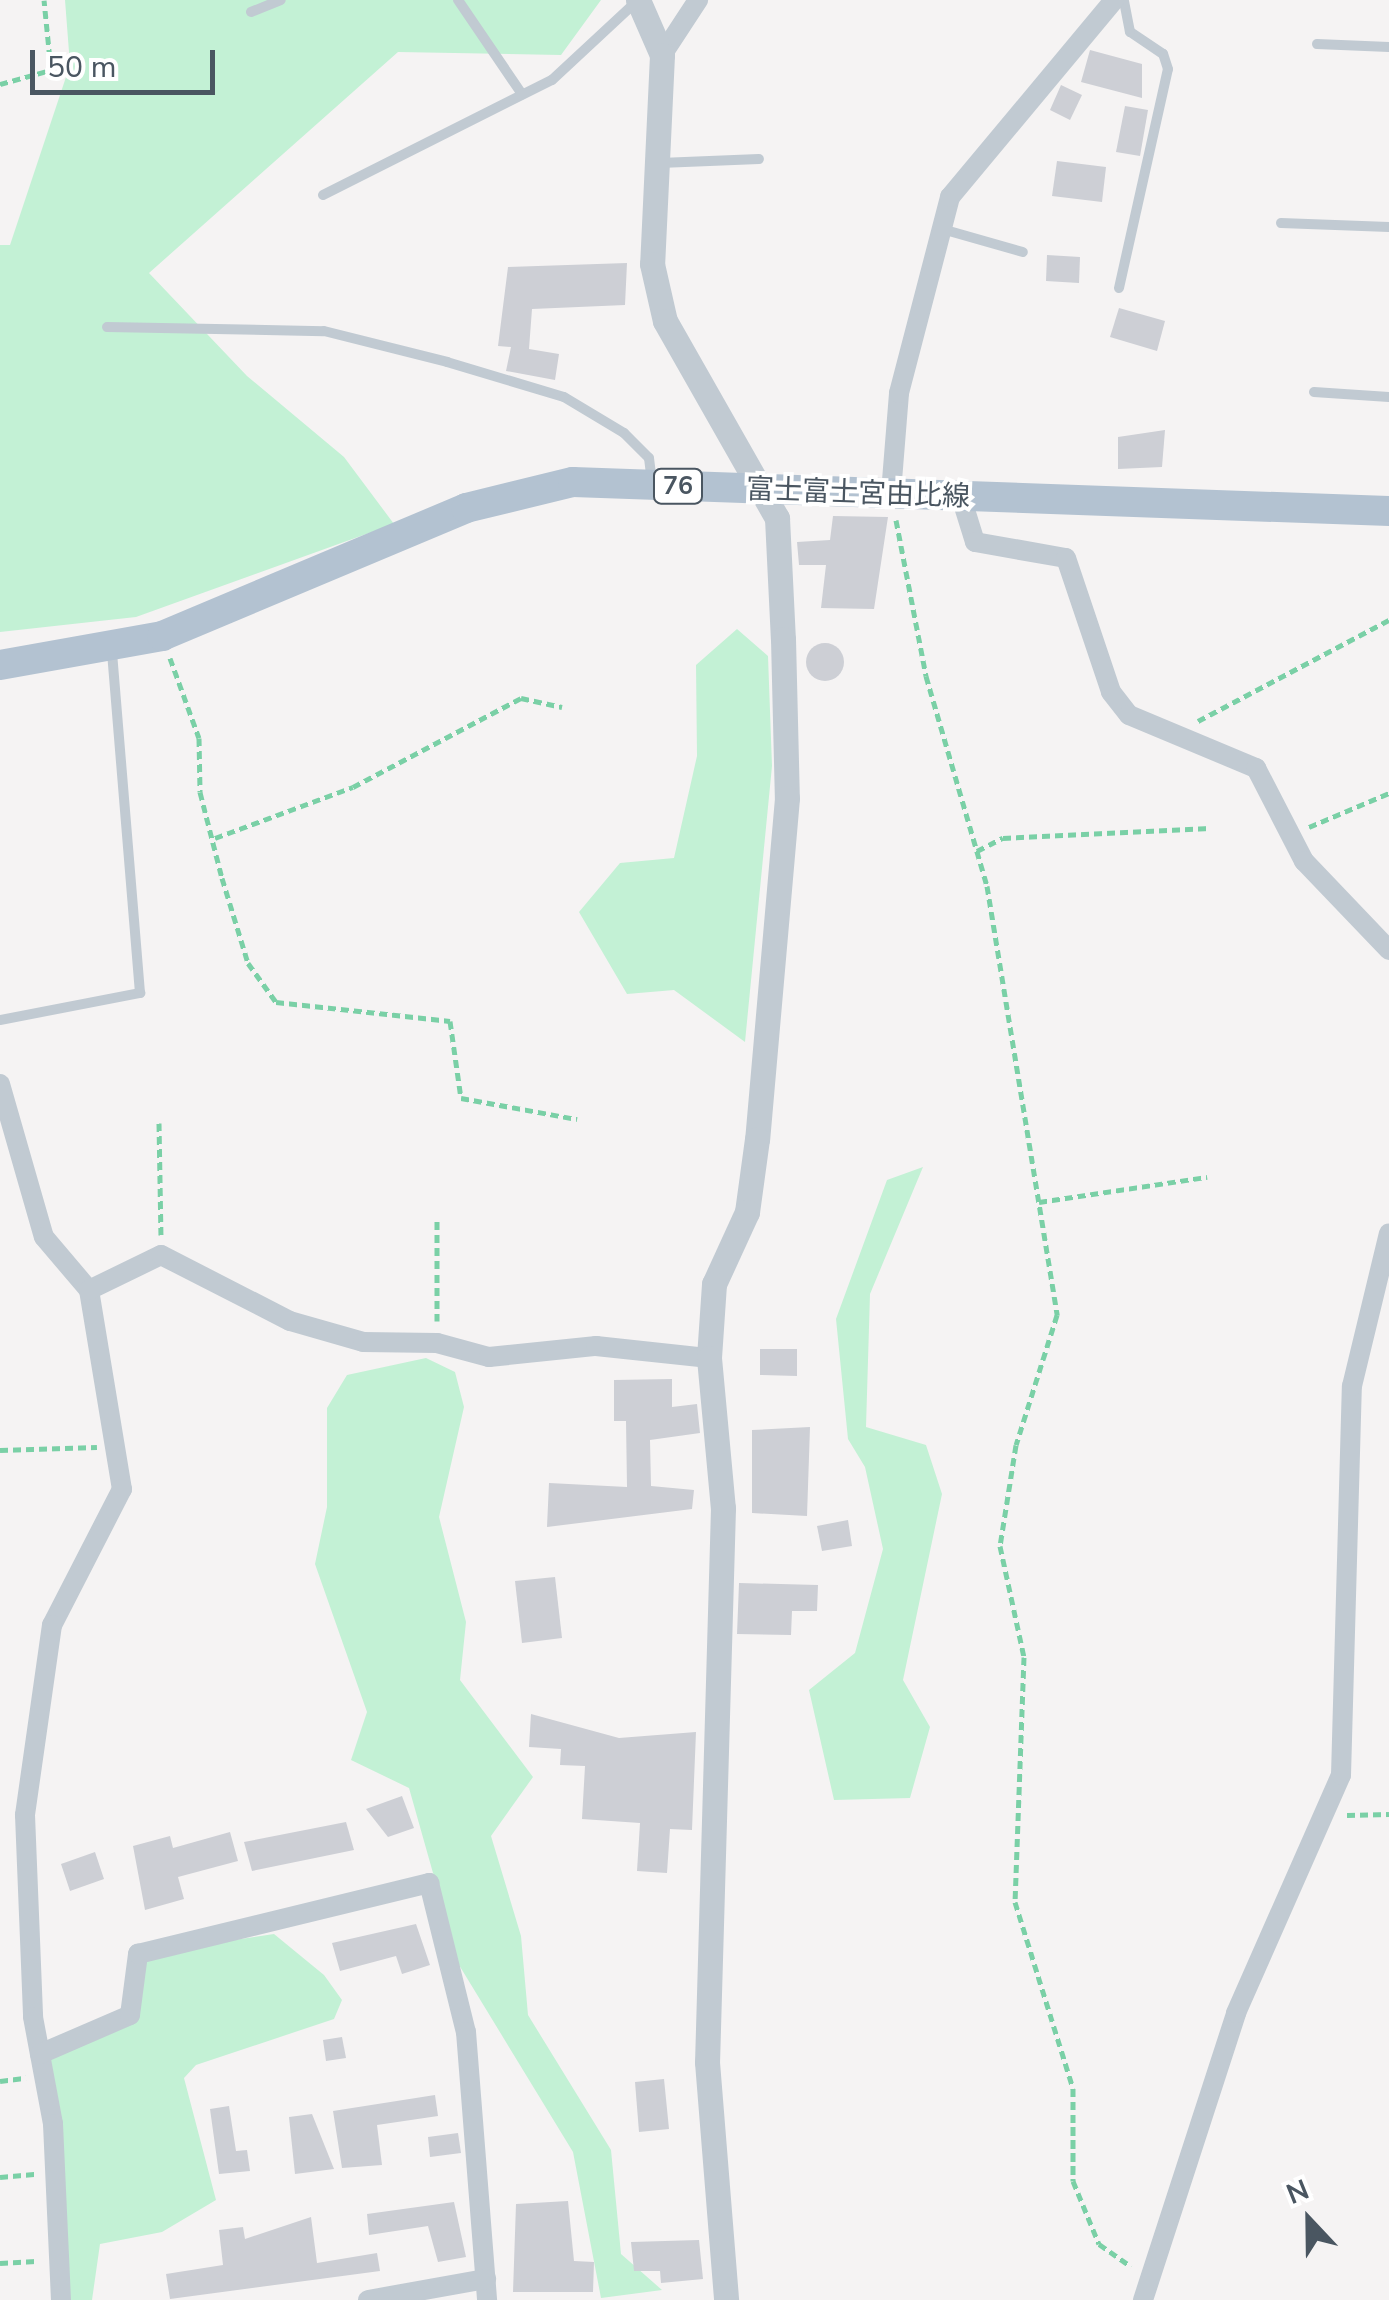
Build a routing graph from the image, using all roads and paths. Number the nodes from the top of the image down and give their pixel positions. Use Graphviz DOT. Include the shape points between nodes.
graph roads {
  1 [pos="44,0"];
  2 [pos="281,0"];
  3 [pos="458,0"];
  4 [pos="638,0"];
  5 [pos="698,0"];
  6 [pos="1114,0"];
  7 [pos="1124,0"];
  8 [pos="251,12"];
  9 [pos="1316,44"];
  10 [pos="1389,47"];
  11 [pos="662,55"];
  12 [pos="0,84"];
  13 [pos="522,94"];
  14 [pos="758,159"];
  15 [pos="656,163"];
  16 [pos="323,195"];
  17 [pos="1281,224"];
  18 [pos="1389,227"];
  19 [pos="942,229"];
  20 [pos="1024,252"];
  21 [pos="1119,288"];
  22 [pos="107,326"];
  23 [pos="1314,392"];
  24 [pos="1389,396"];
  25 [pos="653,485"];
  26 [pos="766,490"];
  27 [pos="891,492"];
  28 [pos="962,497"];
  29 [pos="1389,511"];
  30 [pos="1389,620"];
  31 [pos="162,636"];
  32 [pos="112,650"];
  33 [pos="0,665"];
  34 [pos="562,708"];
  35 [pos="1173,734"];
  36 [pos="1389,792"];
  37 [pos="1210,828"];
  38 [pos="1293,834"];
  39 [pos="215,838"];
  40 [pos="977,852"];
  41 [pos="1389,950"];
  42 [pos="0,1020"];
  43 [pos="0,1084"];
  44 [pos="577,1119"];
  45 [pos="159,1123"];
  46 [pos="1207,1178"];
  47 [pos="1038,1202"];
  48 [pos="438,1219"];
  49 [pos="1389,1233"];
  50 [pos="161,1255"];
  51 [pos="88,1290"];
  52 [pos="437,1343"];
  53 [pos="709,1358"];
  54 [pos="114,1447"];
  55 [pos="0,1450"];
  56 [pos="1331,1813"];
  57 [pos="1389,1814"];
  58 [pos="40,2054"];
  59 [pos="55,2173"];
  60 [pos="0,2177"];
  61 [pos="60,2260"];
  62 [pos="0,2263"];
  63 [pos="1145,2275"];
  64 [pos="486,2289"];
  65 [pos="61,2300"];
  66 [pos="368,2300"];
  67 [pos="726,2300"];
  68 [pos="1142,2300"];
  1 -- 12 [label="path" via="51,70"];
  2 -- 8 [label="lane"];
  3 -- 13 [label="lane"];
  4 -- 11 [label="street"];
  4 -- 13 [label="lane" via="552,80"];
  5 -- 11 [label="street"];
  6 -- 19 [label="street" via="950,197"];
  7 -- 21 [label="lane" via="1130,32 1162,54 1168,69"];
  9 -- 10 [label="lane"];
  11 -- 15 [label="street"];
  13 -- 16 [label="lane"];
  14 -- 15 [label="lane"];
  15 -- 26 [label="street" via="652,264 665,321"];
  17 -- 18 [label="lane"];
  19 -- 20 [label="lane"];
  19 -- 27 [label="street" via="899,393"];
  22 -- 25 [label="lane" via="324,331 447,362 564,398 624,433 648,458"];
  23 -- 24 [label="lane"];
  25 -- 26 [label="main road, 富士富士宮由比線 / 76"];
  25 -- 31 [label="main road, 富士富士宮由比線 / 76" via="528,488"];
  26 -- 27 [label="main road, 富士富士宮由比線 / 76"];
  26 -- 53 [label="street" via="777,518 787,798 748,1212 714,1284"];
  27 -- 28 [label="main road, 富士富士宮由比線 / 76"];
  27 -- 40 [label="path" via="926,676"];
  28 -- 29 [label="main road, 富士富士宮由比線 / 76"];
  28 -- 35 [label="street" via="975,542 1066,558 1111,692 1129,715"];
  30 -- 35 [label="path"];
  31 -- 32 [label="main road, 富士富士宮由比線 / 76"];
  31 -- 39 [label="path" via="199,738 200,792"];
  32 -- 33 [label="main road, 富士富士宮由比線 / 76"];
  32 -- 42 [label="lane" via="140,993"];
  34 -- 39 [label="path" via="521,698 353,788"];
  35 -- 38 [label="street" via="1256,768"];
  36 -- 38 [label="path"];
  37 -- 40 [label="path" via="1003,838"];
  38 -- 41 [label="street" via="1304,861"];
  39 -- 44 [label="path" via="248,964 276,1002 450,1021 460,1098"];
  40 -- 47 [label="path"];
  43 -- 51 [label="street" via="44,1236"];
  45 -- 50 [label="path"];
  46 -- 47 [label="path"];
  47 -- 63 [label="path" via="1057,1316 1016,1445 1000,1546 1024,1657 1015,1902 1074,2088 1074,2181 1099,2244"];
  48 -- 52 [label="path"];
  49 -- 56 [label="street" via="1352,1386 1342,1774"];
  50 -- 51 [label="street"];
  50 -- 52 [label="street" via="290,1321 363,1342"];
  51 -- 54 [label="street"];
  52 -- 53 [label="street" via="489,1357 596,1346"];
  53 -- 67 [label="street" via="723,1508 707,2062"];
  54 -- 55 [label="path"];
  54 -- 58 [label="street" via="122,1489 52,1625 37,1690 23,1856"];
  56 -- 57 [label="path"];
  56 -- 63 [label="street" via="1236,2014"];
  58 -- 59 [label="street"];
  58 -- 64 [label="street" via="130,2015 138,1954 428,1884 466,2032"];
  59 -- 60 [label="path"];
  59 -- 61 [label="street"];
  61 -- 62 [label="path"];
  61 -- 65 [label="street"];
  63 -- 68 [label="street"];
  64 -- 66 [label="street"];
}
